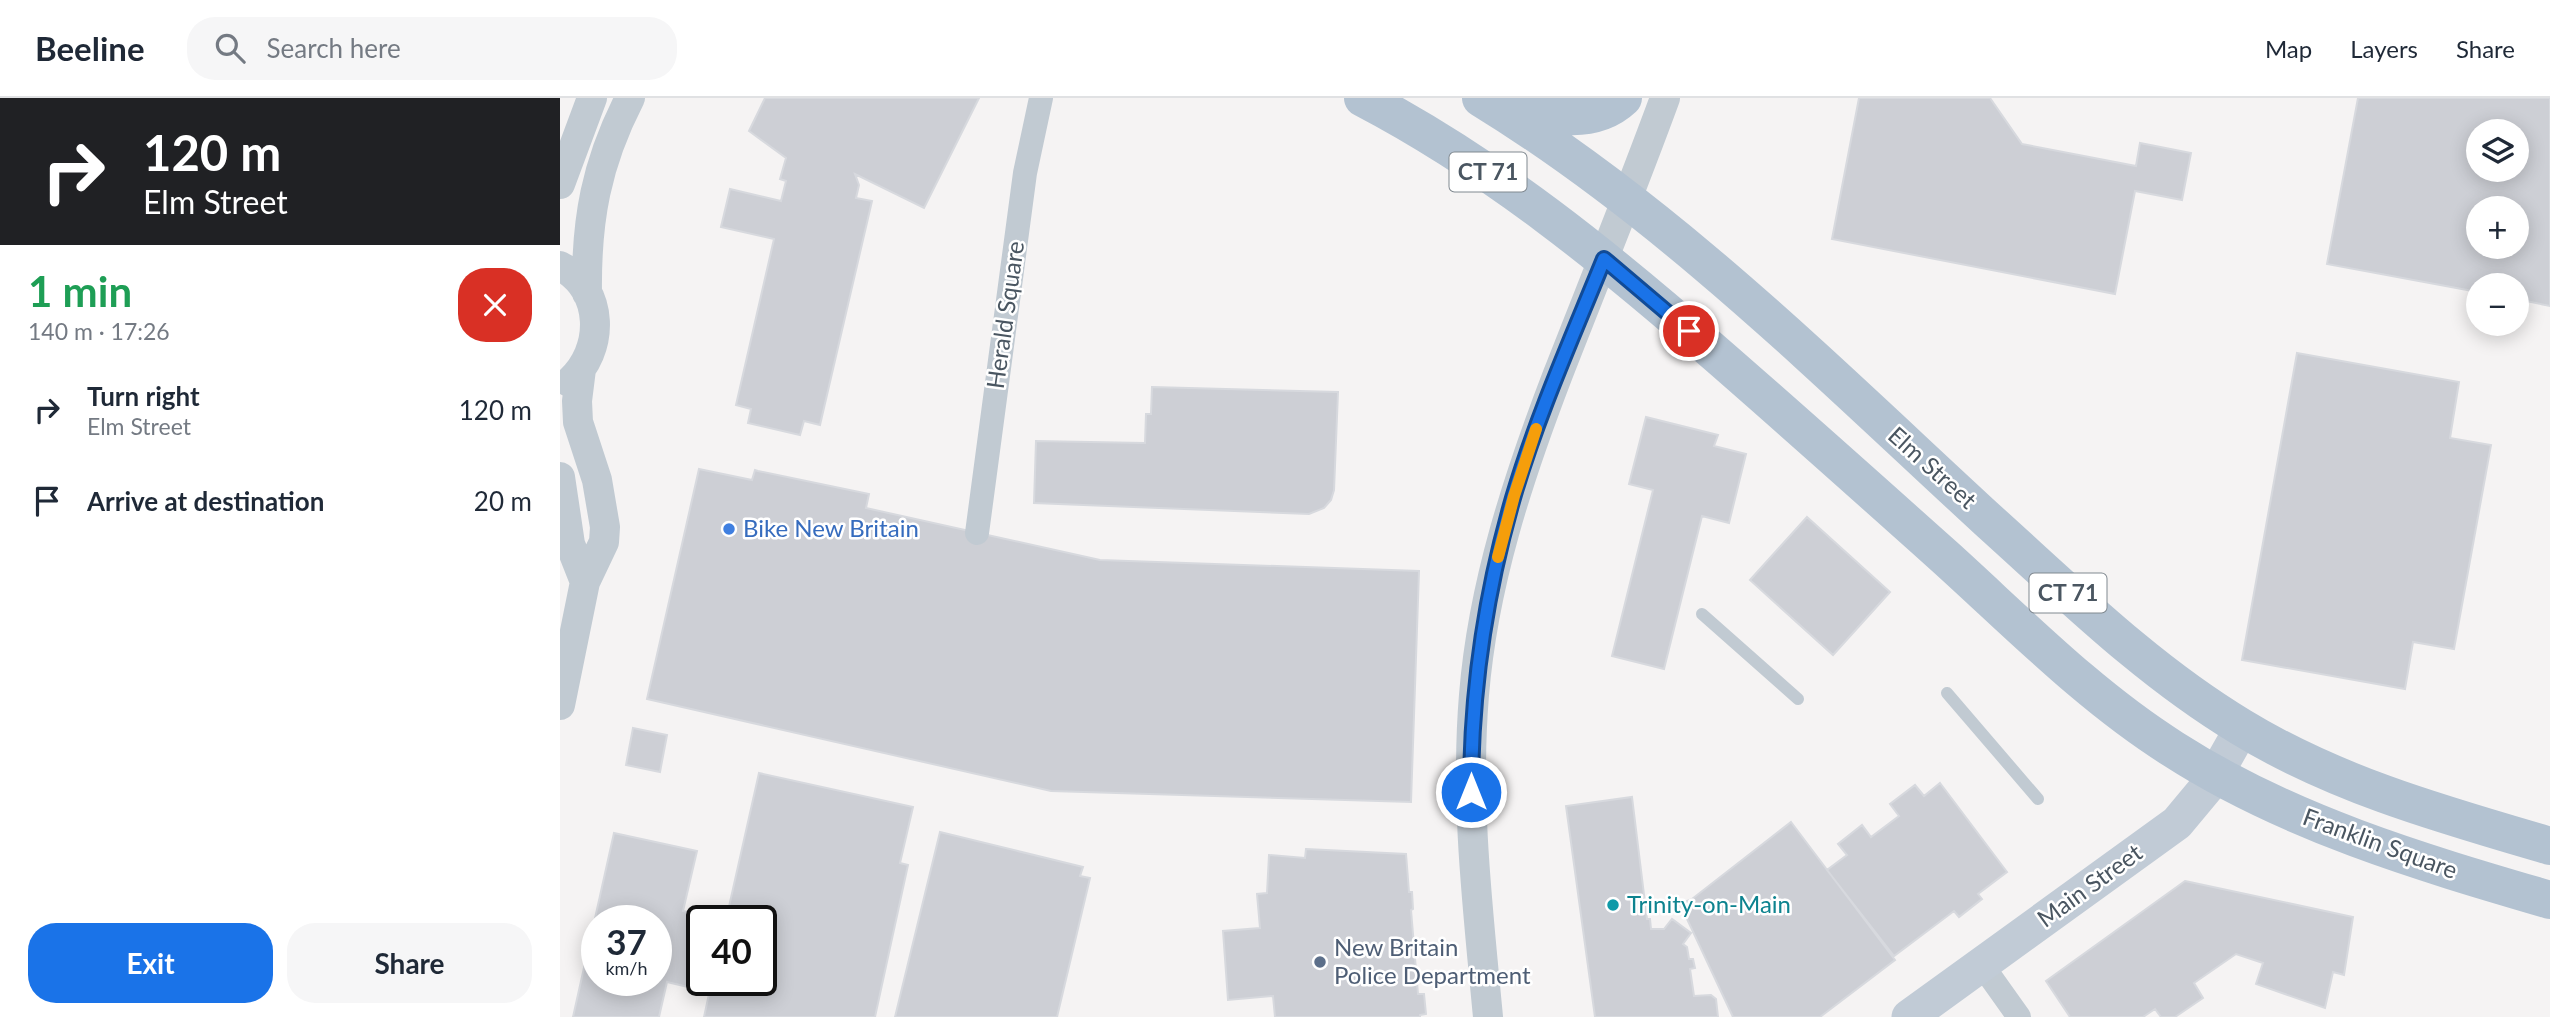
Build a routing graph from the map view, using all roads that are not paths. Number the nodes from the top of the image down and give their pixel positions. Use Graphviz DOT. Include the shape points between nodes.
graph roads {
  1 [pos="592,98"];
  2 [pos="629,98"];
  3 [pos="1041,98"];
  4 [pos="1363,98"];
  5 [pos="1623,98"];
  6 [pos="1665,98"];
  7 [pos="1482,99"];
  8 [pos="560,184"];
  9 [pos="1627,200"];
  10 [pos="1604,259"];
  11 [pos="560,266"];
  12 [pos="587,293"];
  13 [pos="571,379"];
  14 [pos="560,477"];
  15 [pos="977,533"];
  16 [pos="1972,581"];
  17 [pos="586,582"];
  18 [pos="2074,598"];
  19 [pos="1702,614"];
  20 [pos="1947,693"];
  21 [pos="1798,699"];
  22 [pos="560,705"];
  23 [pos="2242,728"];
  24 [pos="2216,775"];
  25 [pos="2038,799"];
  26 [pos="2423,807"];
  27 [pos="2550,846"];
  28 [pos="2409,857"];
  29 [pos="2550,900"];
  30 [pos="1982,965"];
  31 [pos="1488,1017"];
  32 [pos="1909,1017"];
  33 [pos="2019,1017"];
  1 -- 8 [label="street"];
  2 -- 12 [label="street" via="607,145 592,201"];
  3 -- 15 [label="street, Herald Square" via="1025,173"];
  4 -- 10 [label="main road, CT 71" via="1477,165"];
  5 -- 7 [label="main road" via="1596,113 1576,117"];
  6 -- 9 [label="street"];
  7 -- 9 [label="main road, CT 71"];
  9 -- 10 [label="street"];
  9 -- 18 [label="main road, Elm Street / CT 71" via="1725,280"];
  10 -- 16 [label="main road, CT 71"];
  10 -- 31 [label="street" via="1524,466 1500,548 1480,646 1471,744 1471,819"];
  11 -- 12 [label="street"];
  12 -- 13 [label="street" via="595,316 593,349"];
  13 -- 17 [label="street" via="605,527 604,542"];
  14 -- 17 [label="street" via="570,544"];
  16 -- 18 [label="main road" via="2034,600"];
  16 -- 24 [label="main road, CT 71" via="2120,711"];
  17 -- 22 [label="street"];
  18 -- 23 [label="main road, Elm Street / CT 71" via="2178,686"];
  19 -- 21 [label="lane"];
  20 -- 25 [label="lane"];
  23 -- 24 [label="main road, Main Street"];
  23 -- 26 [label="main road, Franklin Square / CT 71" via="2327,772"];
  24 -- 28 [label="main road, Franklin Square / CT 71" via="2291,812"];
  24 -- 30 [label="main road, Main Street" via="2168,831"];
  26 -- 27 [label="main road, Franklin Square / CT 71"];
  26 -- 28 [label="main road"];
  28 -- 29 [label="main road, Franklin Square / CT 71"];
  30 -- 32 [label="main road, Main Street"];
  30 -- 33 [label="street"];
}
